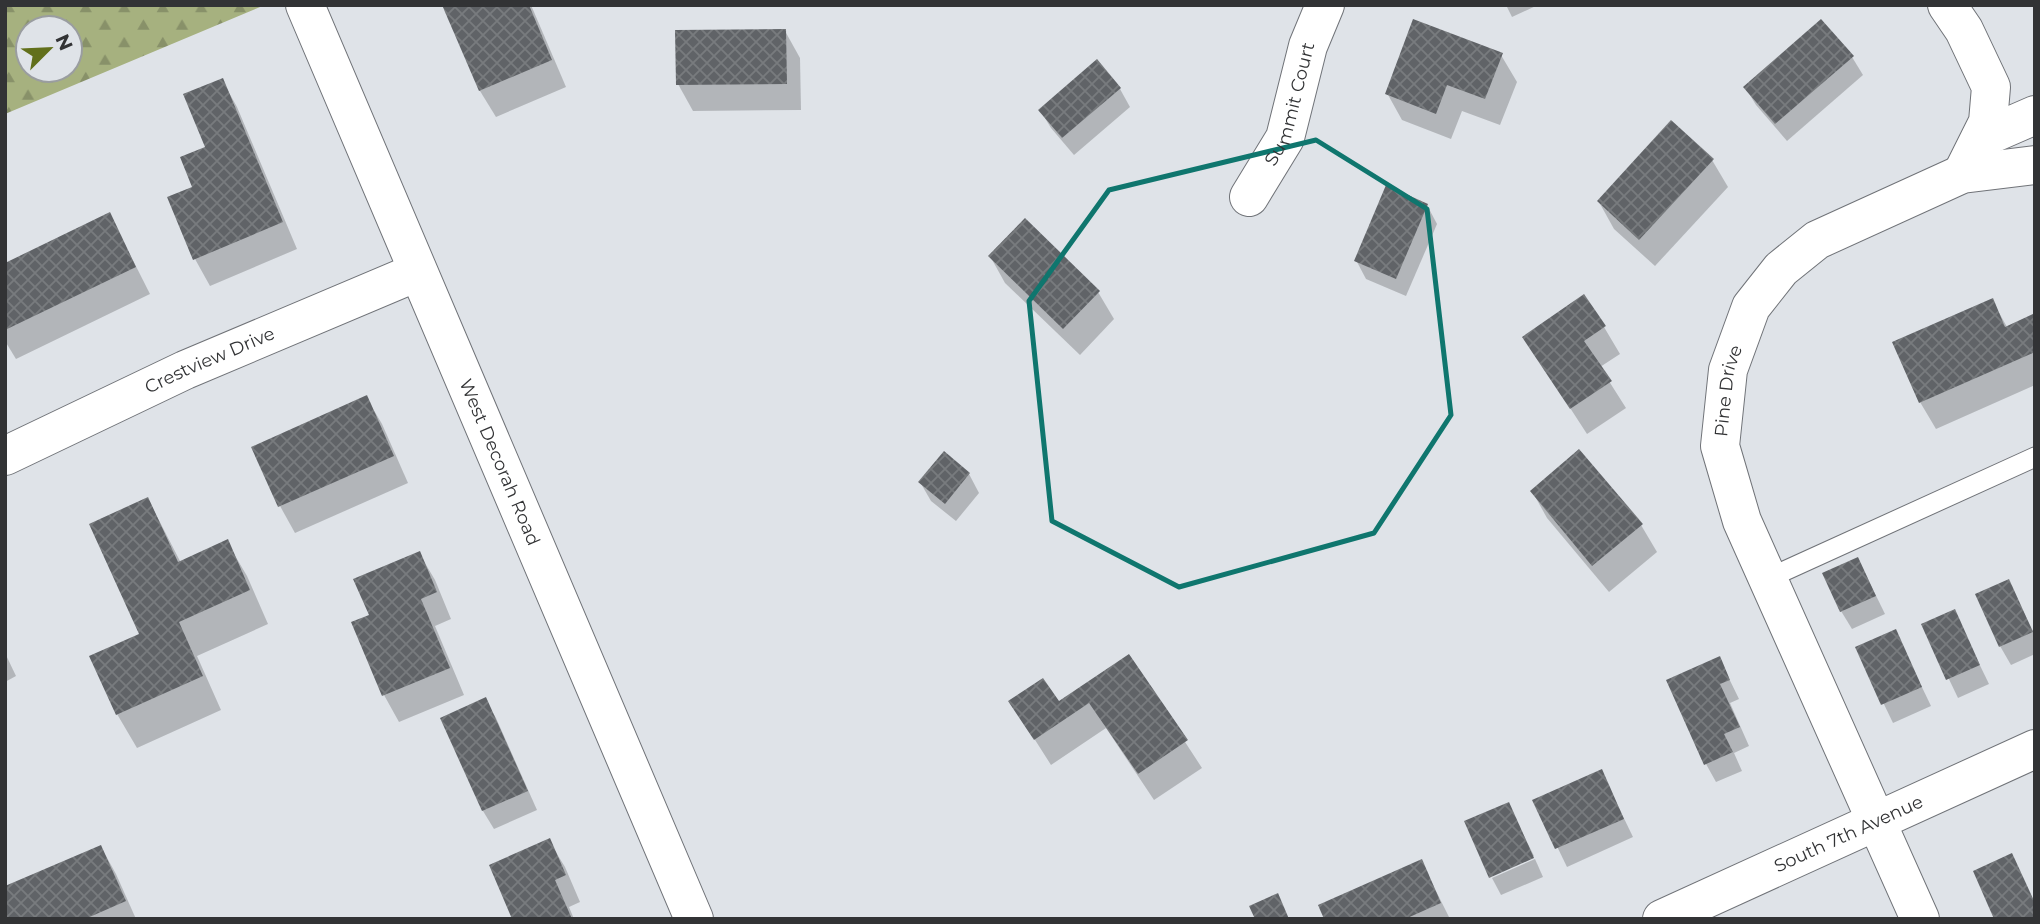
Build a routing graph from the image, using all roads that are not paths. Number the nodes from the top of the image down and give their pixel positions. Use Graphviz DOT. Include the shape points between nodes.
graph roads {
  1 [pos="305,5"];
  2 [pos="1325,5"];
  3 [pos="1947,5"];
  4 [pos="2035,116"];
  5 [pos="1980,139"];
  6 [pos="2035,165"];
  7 [pos="1962,174"];
  8 [pos="1249,197"];
  9 [pos="417,272"];
  10 [pos="5,456"];
  11 [pos="2035,457"];
  12 [pos="1769,578"];
  13 [pos="2035,749"];
  14 [pos="1877,821"];
  15 [pos="694,919"];
  16 [pos="1662,919"];
  17 [pos="1920,919"];
  1 -- 9 [label="street, West Decorah Road"];
  2 -- 8 [label="street, Summit Court" via="1308,46 1285,138"];
  3 -- 5 [label="street" via="1991,86 1989,122"];
  4 -- 5 [label="street"];
  5 -- 7 [label="street"];
  6 -- 7 [label="street, Pine Drive"];
  7 -- 12 [label="street, Pine Drive" via="1817,240 1781,269 1751,307 1728,370 1720,446 1742,521"];
  9 -- 10 [label="street, Crestview Drive" via="185,370"];
  9 -- 15 [label="street, West Decorah Road"];
  11 -- 12 [label="lane"];
  12 -- 14 [label="street, Pine Drive"];
  13 -- 14 [label="street, South 7th Avenue"];
  14 -- 16 [label="street, South 7th Avenue"];
  14 -- 17 [label="street, Pine Drive"];
}
